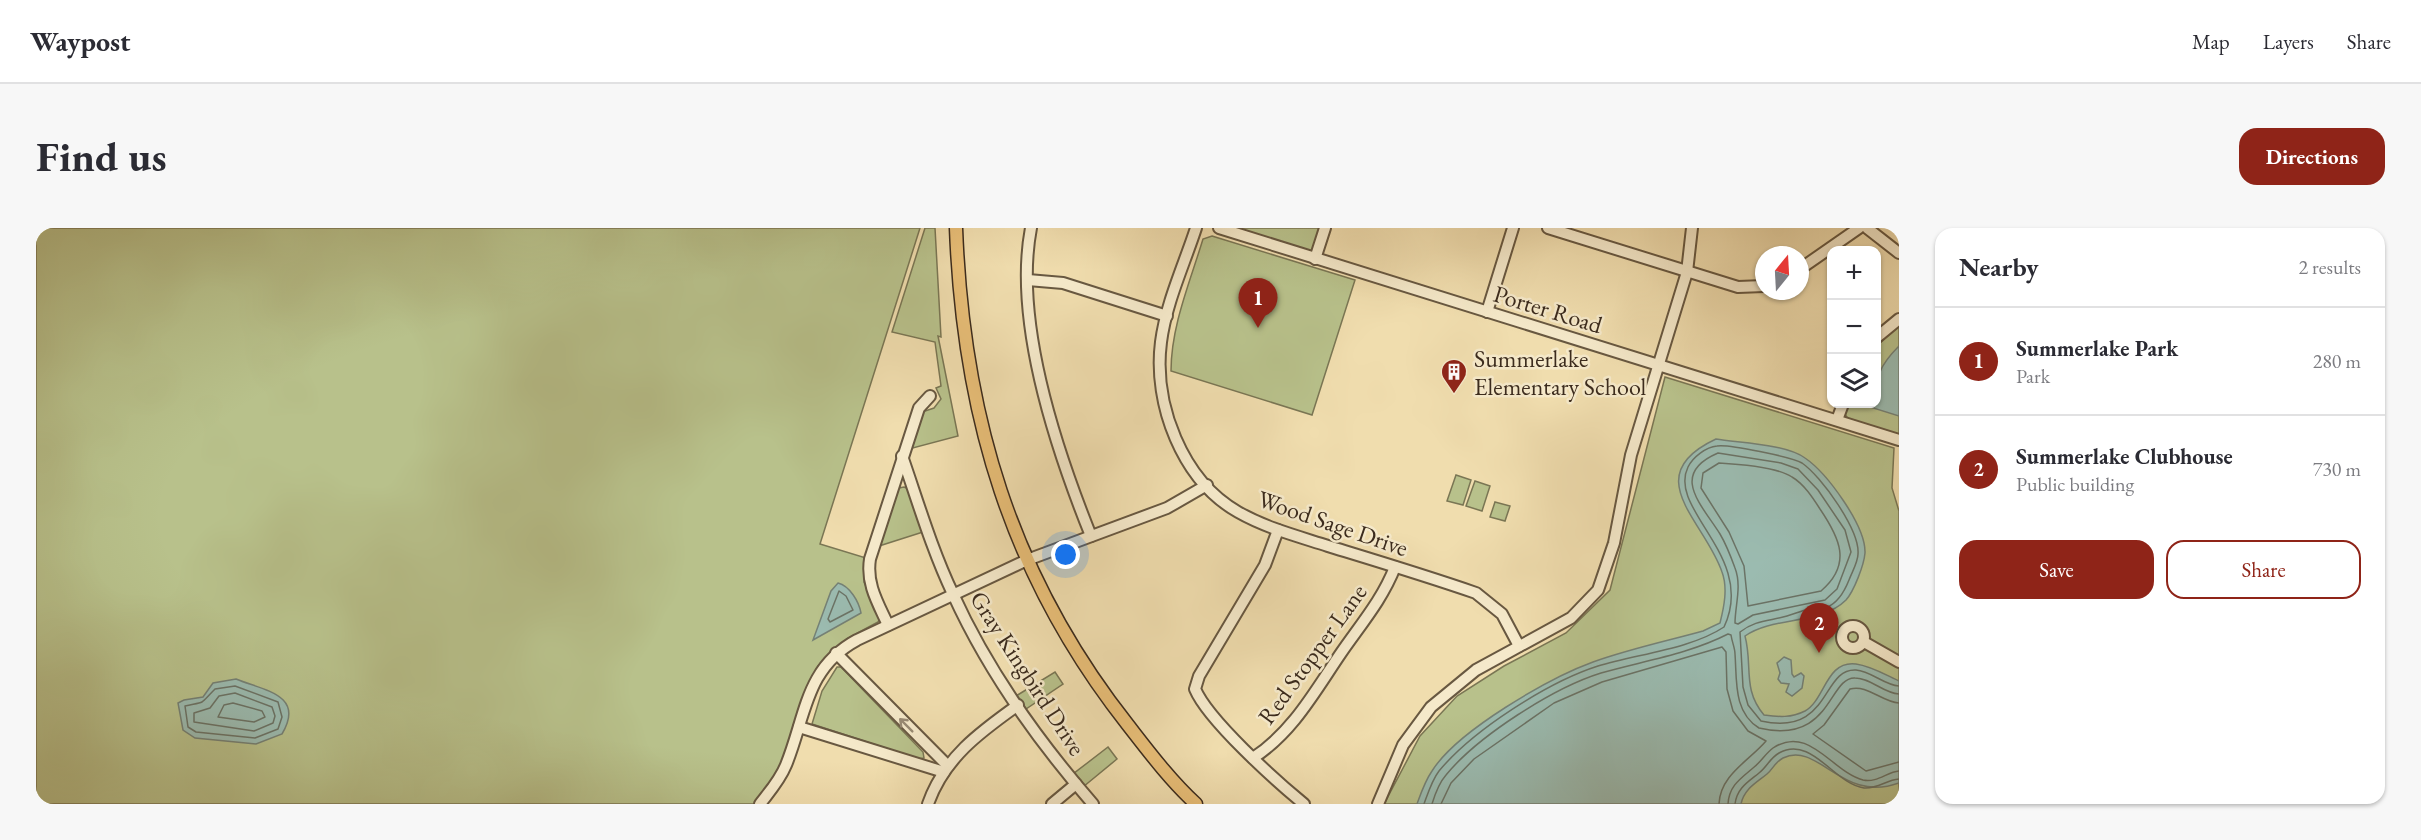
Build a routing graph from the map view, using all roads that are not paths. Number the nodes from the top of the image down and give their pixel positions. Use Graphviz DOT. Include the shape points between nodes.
graph roads {
  1 [pos="956,228"];
  2 [pos="1031,228"];
  3 [pos="1196,228"];
  4 [pos="1219,228"];
  5 [pos="1325,228"];
  6 [pos="1513,228"];
  7 [pos="1548,228"];
  8 [pos="1692,228"];
  9 [pos="1859,228"];
  10 [pos="1867,228"];
  11 [pos="1899,253"];
  12 [pos="1315,259"];
  13 [pos="1809,263"];
  14 [pos="1687,272"];
  15 [pos="1028,280"];
  16 [pos="1755,286"];
  17 [pos="1487,312"];
  18 [pos="1167,316"];
  19 [pos="1899,319"];
  20 [pos="1881,334"];
  21 [pos="1658,365"];
  22 [pos="930,396"];
  23 [pos="1841,408"];
  24 [pos="1837,420"];
  25 [pos="1899,440"];
  26 [pos="902,456"];
  27 [pos="1207,484"];
  28 [pos="1278,530"];
  29 [pos="1091,536"];
  30 [pos="1027,560"];
  31 [pos="1395,567"];
  32 [pos="953,595"];
  33 [pos="888,625"];
  34 [pos="1864,642"];
  35 [pos="1519,645"];
  36 [pos="836,653"];
  37 [pos="1899,662"];
  38 [pos="1018,705"];
  39 [pos="799,727"];
  40 [pos="1253,758"];
  41 [pos="946,769"];
  42 [pos="1076,784"];
  43 [pos="760,804"];
  44 [pos="928,804"];
  45 [pos="1052,804"];
  46 [pos="1093,804"];
  47 [pos="1196,804"];
  48 [pos="1304,804"];
  49 [pos="1378,804"];
  1 -- 30 [label="main road" via="974,394 1001,498"];
  2 -- 15 [label="street" via="1026,260"];
  3 -- 18 [label="street, Wood Sage Drive"];
  4 -- 12 [label="street, Porter Road"];
  5 -- 12 [label="street"];
  6 -- 17 [label="street"];
  7 -- 14 [label="street"];
  8 -- 14 [label="street"];
  9 -- 13 [label="street"];
  10 -- 11 [label="street"];
  12 -- 17 [label="street, Porter Road"];
  14 -- 16 [label="street" via="1737,287"];
  14 -- 21 [label="street"];
  15 -- 18 [label="street" via="1063,284"];
  15 -- 29 [label="street" via="1035,350 1052,428"];
  17 -- 21 [label="street, Porter Road"];
  18 -- 27 [label="street, Wood Sage Drive" via="1160,359 1165,403 1177,443"];
  19 -- 20 [label="street"];
  21 -- 24 [label="street, Porter Road"];
  21 -- 35 [label="street" via="1631,455 1610,561 1598,590 1571,618"];
  22 -- 26 [label="street" via="919,408"];
  23 -- 24 [label="street"];
  24 -- 25 [label="street, Porter Road"];
  26 -- 32 [label="street, Gray Kingbird Drive"];
  26 -- 33 [label="street" via="868,570 870,587"];
  27 -- 28 [label="street, Wood Sage Drive" via="1236,511"];
  27 -- 29 [label="street" via="1167,508"];
  28 -- 31 [label="street, Wood Sage Drive"];
  28 -- 40 [label="street" via="1265,565 1195,689"];
  29 -- 30 [label="street"];
  30 -- 32 [label="street"];
  30 -- 47 [label="main road" via="1068,640 1102,692"];
  31 -- 35 [label="street, Wood Sage Drive" via="1476,593 1502,614"];
  31 -- 40 [label="street, Red Stopper Lane" via="1381,599 1305,708 1277,740"];
  32 -- 33 [label="street"];
  32 -- 38 [label="street, Gray Kingbird Drive"];
  33 -- 36 [label="street"];
  34 -- 37 [label="street"];
  35 -- 49 [label="street" via="1476,670 1431,706 1403,745"];
  36 -- 39 [label="street" via="816,678"];
  41 -- 36 [label="street, one-way"];
  38 -- 41 [label="street" via="978,734"];
  38 -- 42 [label="street, Gray Kingbird Drive"];
  39 -- 41 [label="street"];
  39 -- 43 [label="street" via="783,771"];
  40 -- 48 [label="street"];
  41 -- 44 [label="street"];
  42 -- 45 [label="street"];
  42 -- 46 [label="street, Gray Kingbird Drive"];
}
